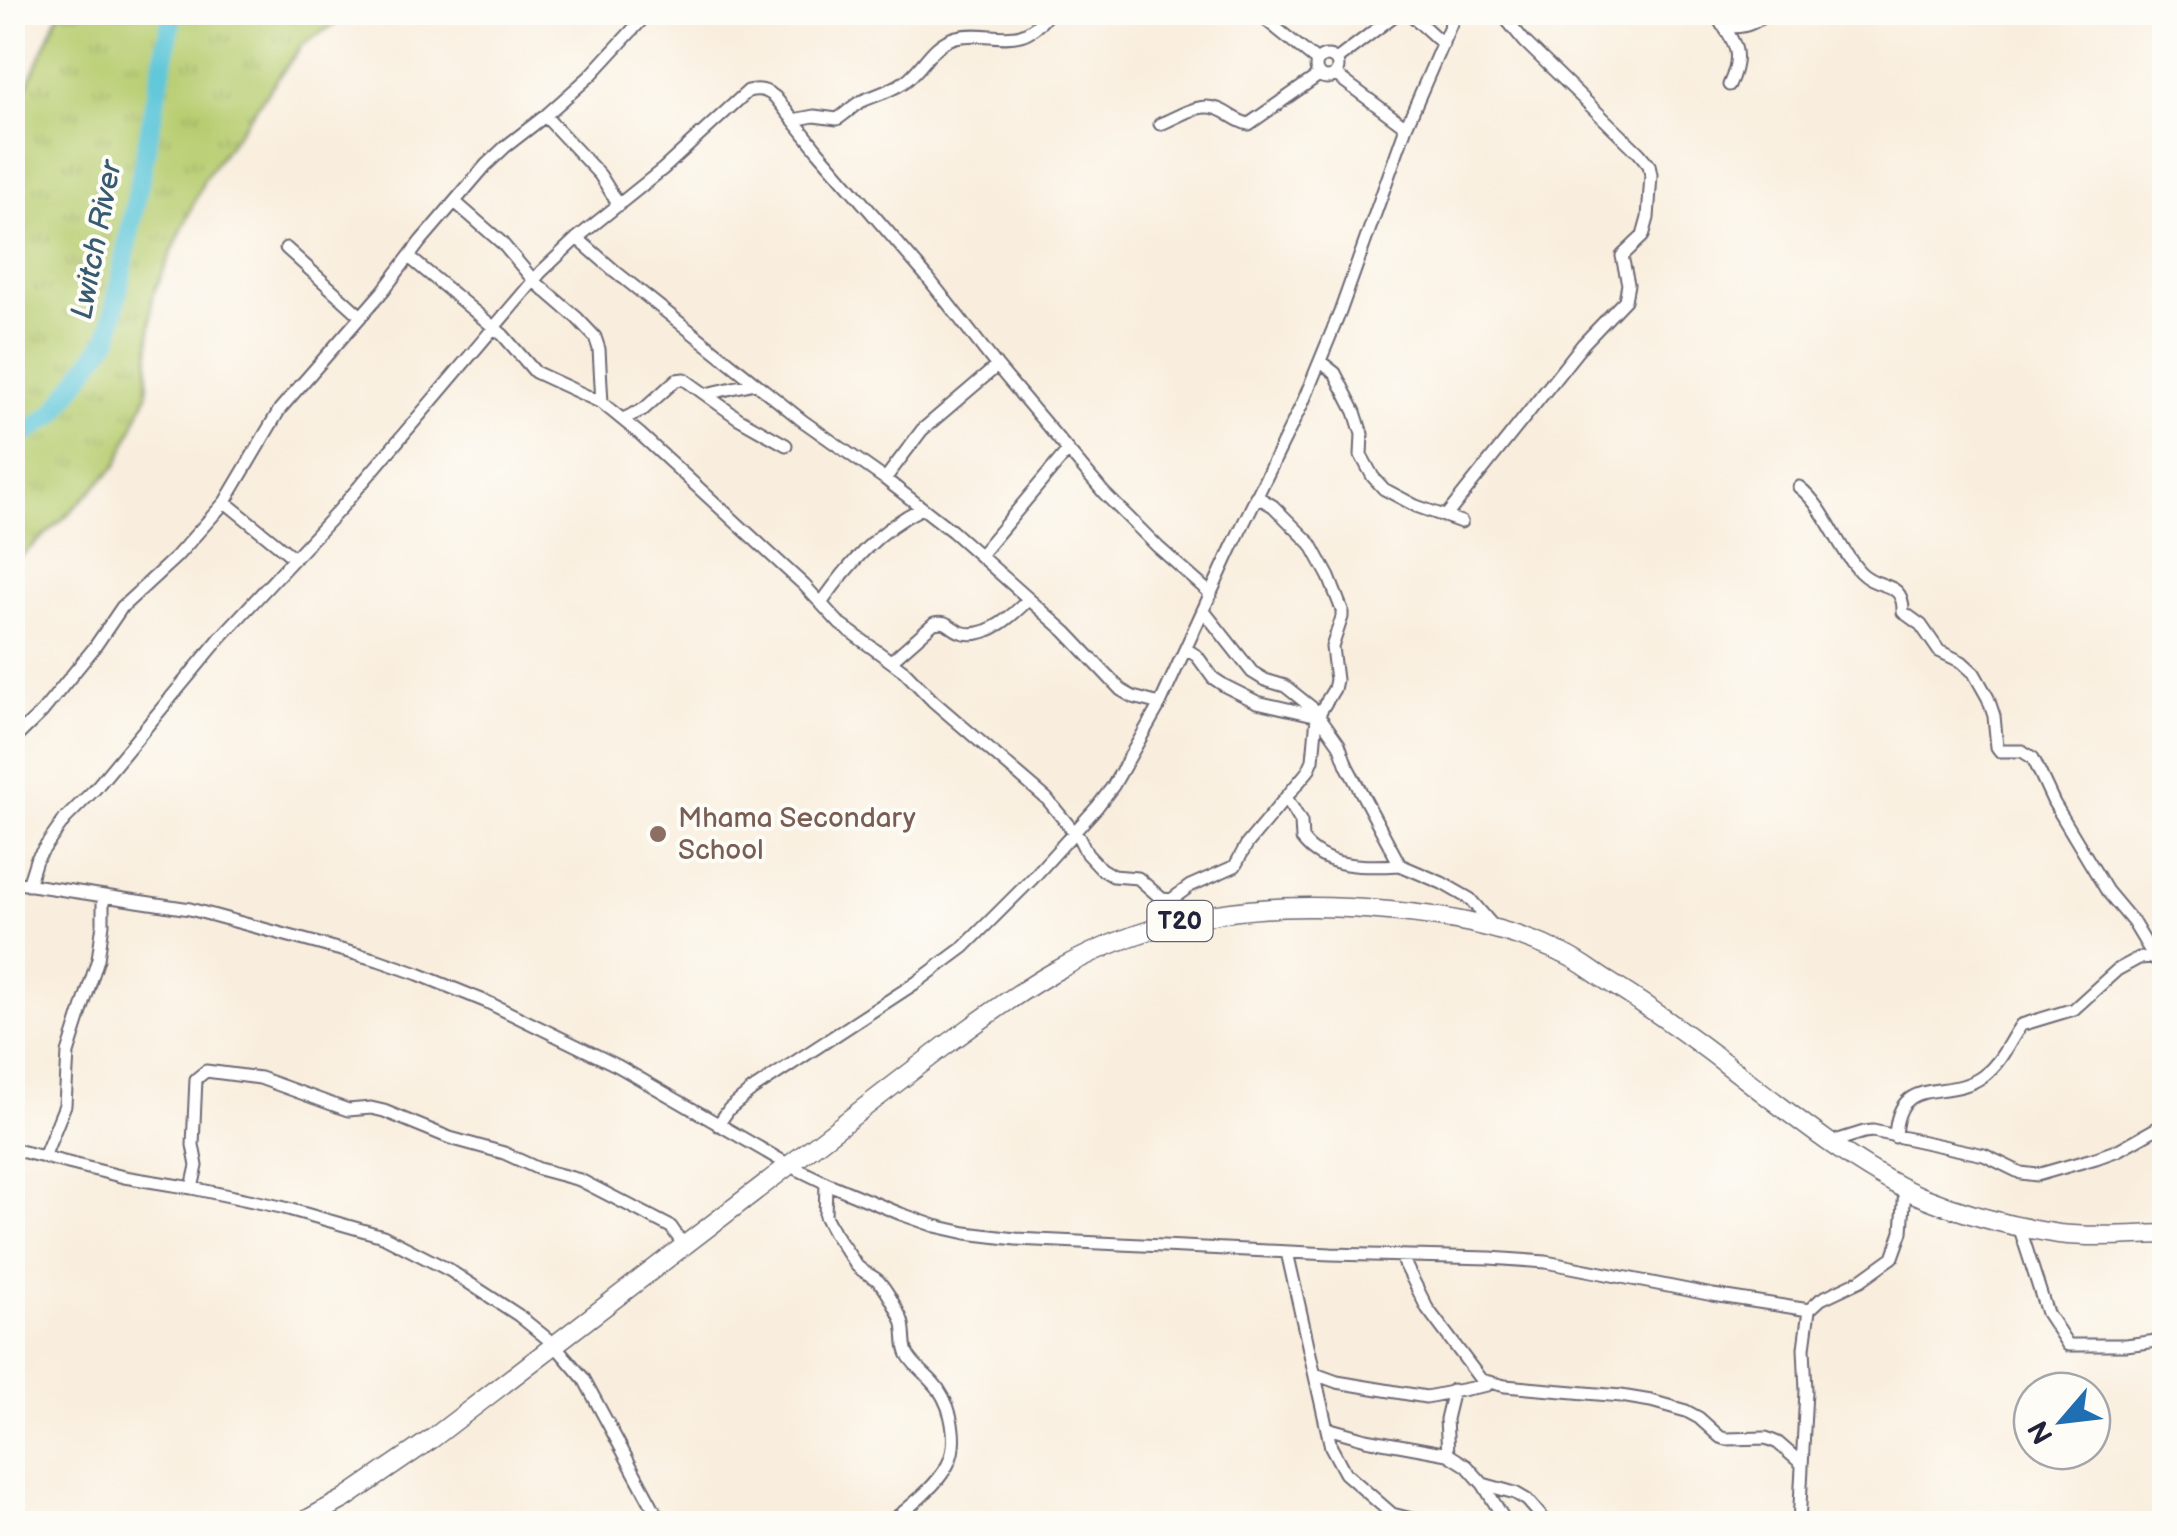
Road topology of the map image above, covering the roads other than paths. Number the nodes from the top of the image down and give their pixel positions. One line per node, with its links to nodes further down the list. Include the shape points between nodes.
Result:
1 (649, 12): 16 (street)
2 (1049, 12): 17 (street, via 1036,28 1018,35 942,43 919,70 837,120)
3 (1256, 12): 13 (street)
4 (1399, 12): 12 (street)
5 (1408, 12): 11 (street)
6 (1456, 12): 11 (street)
7 (1500, 12): 41 (street, via 1648,165 1648,218 1643,236 1622,256 1625,300)
8 (1713, 12): 10 (street)
9 (1768, 12): 10 (street, via 1749,25)
10 (1722, 25): 15 (street, via 1738,59)
11 (1443, 44): 19 (street)
12 (1336, 60): 13 (street, via 1326,55); 14 (street)
13 (1318, 68): 14 (street, via 1326,78); 18 (street, via 1248,124 1208,106)
14 (1336, 75): 19 (street)
15 (1729, 85)
16 (545, 116): 20 (street, via 505,147); 21 (street, via 600,174)
17 (793, 120): 21 (street, via 767,91 748,90); 29 (street)
18 (1160, 124)
19 (1406, 127): 28 (street)
20 (455, 202): 24 (street); 25 (street)
21 (619, 205): 22 (street)
22 (577, 238): 25 (street); 30 (street)
23 (286, 248): 26 (street)
24 (409, 257): 26 (street); 27 (street)
25 (534, 280): 27 (street); 32 (street, via 595,337)
26 (361, 316): 39 (street, via 280,409)
27 (494, 328): 32 (street, via 535,372); 44 (street)
28 (1321, 362): 38 (street); 41 (street, via 1335,373 1355,412 1361,455 1373,477 1398,498)
29 (996, 366): 35 (street); 36 (street, via 922,430)
30 (754, 382): 31 (street); 36 (street)
31 (706, 394): 33 (street, via 680,379); 34 (street)
32 (602, 403): 33 (street)
33 (623, 419): 47 (street)
34 (786, 446)
35 (1068, 450): 43 (street); 45 (street)
36 (885, 479): 40 (street)
37 (1799, 487): 63 (street, via 1859,571 1893,588 1903,612 1933,645 1974,673 1994,716 1997,747 2034,758 2054,803)
38 (1256, 496): 45 (street); 52 (street, via 1311,544 1342,610 1332,646 1336,680)
39 (224, 502): 44 (street); 53 (street, via 122,607 42,712)
40 (922, 508): 43 (street); 47 (street, via 873,541)
41 (1446, 516): 42 (street)
42 (1462, 522)
43 (980, 554): 46 (street)
44 (294, 558): 58 (street, via 65,819)
45 (1211, 594): 48 (street)
46 (1029, 599): 50 (street, via 981,632 934,623); 51 (street, via 1121,690)
47 (822, 602): 50 (street, via 840,624)
48 (1202, 610): 49 (street); 52 (street, via 1252,672 1285,686)
49 (1186, 650): 51 (street); 52 (street, via 1225,686 1258,702)
50 (891, 661): 55 (street)
51 (1160, 704): 55 (street, via 1113,786)
52 (1319, 716): 54 (street, via 1311,766); 56 (street)
53 (12, 740)
54 (1286, 798): 56 (street, via 1301,822 1302,839 1321,856 1352,865); 60 (street, via 1235,866)
55 (1074, 831): 60 (street, via 1107,874 1138,878); 66 (street, via 964,947 752,1090)
56 (1400, 865): 62 (street, via 1470,899)
57 (12, 882): 58 (street)
58 (28, 885): 59 (street)
59 (103, 897): 66 (street, via 220,916 434,980 618,1066); 70 (street, via 98,959 68,1053 68,1096)
60 (1163, 899): 61 (street)
61 (1185, 919): 62 (main road, T20, via 1252,908 1351,907 1422,913); 71 (main road, T20, via 1051,974 946,1044)
62 (1496, 930): 68 (main road, T20, via 1565,954 1636,998)
63 (2154, 957): 64 (street); 67 (street, via 2116,970 2074,1009 2021,1025 1980,1078 1912,1096 1896,1118)
64 (2164, 970)
65 (2164, 1124): 67 (street, via 2107,1154 2037,1175 1984,1155)
66 (718, 1125): 71 (street)
67 (1895, 1136): 68 (street, via 1872,1131)
68 (1832, 1142): 74 (main road, T20)
69 (12, 1149): 70 (street)
70 (44, 1157): 73 (street)
71 (788, 1165): 72 (street); 77 (main road, T20)
72 (826, 1183): 78 (street, via 966,1232); 95 (street, via 826,1220 857,1266 885,1288 902,1318 905,1350 941,1392 953,1431 946,1469)
73 (192, 1188): 77 (street, via 196,1079 206,1071 247,1075 348,1110 384,1111 588,1183 672,1227); 82 (street, via 384,1236 463,1279)
74 (1905, 1188): 75 (main road, T20); 80 (street, via 1893,1257)
75 (2019, 1226): 76 (main road, T20, via 2061,1234); 81 (street, via 2048,1313 2068,1345)
76 (2164, 1234)
77 (685, 1247): 82 (main road, T20)
78 (1286, 1252): 79 (street); 83 (street)
79 (1401, 1256): 80 (street, via 1550,1262); 84 (street, via 1427,1308 1477,1377)
80 (1809, 1310): 90 (street)
81 (2164, 1340)
82 (554, 1344): 93 (main road, T20, via 390,1469); 94 (street, via 584,1379)
83 (1315, 1374): 85 (street, via 1412,1396); 87 (street)
84 (1492, 1384): 85 (street); 90 (street, via 1651,1401 1686,1411 1726,1439 1778,1443)
85 (1453, 1390): 86 (street)
86 (1446, 1427): 88 (street); 89 (street)
87 (1327, 1428): 88 (street); 92 (street, via 1345,1474)
88 (1422, 1450): 89 (street)
89 (1448, 1454): 91 (street)
90 (1802, 1464): 99 (street)
91 (1483, 1484): 97 (street); 98 (street, via 1516,1493)
92 (1396, 1519): 96 (street)
93 (298, 1524)
94 (662, 1524)
95 (887, 1524)
96 (1432, 1524)
97 (1508, 1524)
98 (1548, 1524)
99 (1799, 1524)

